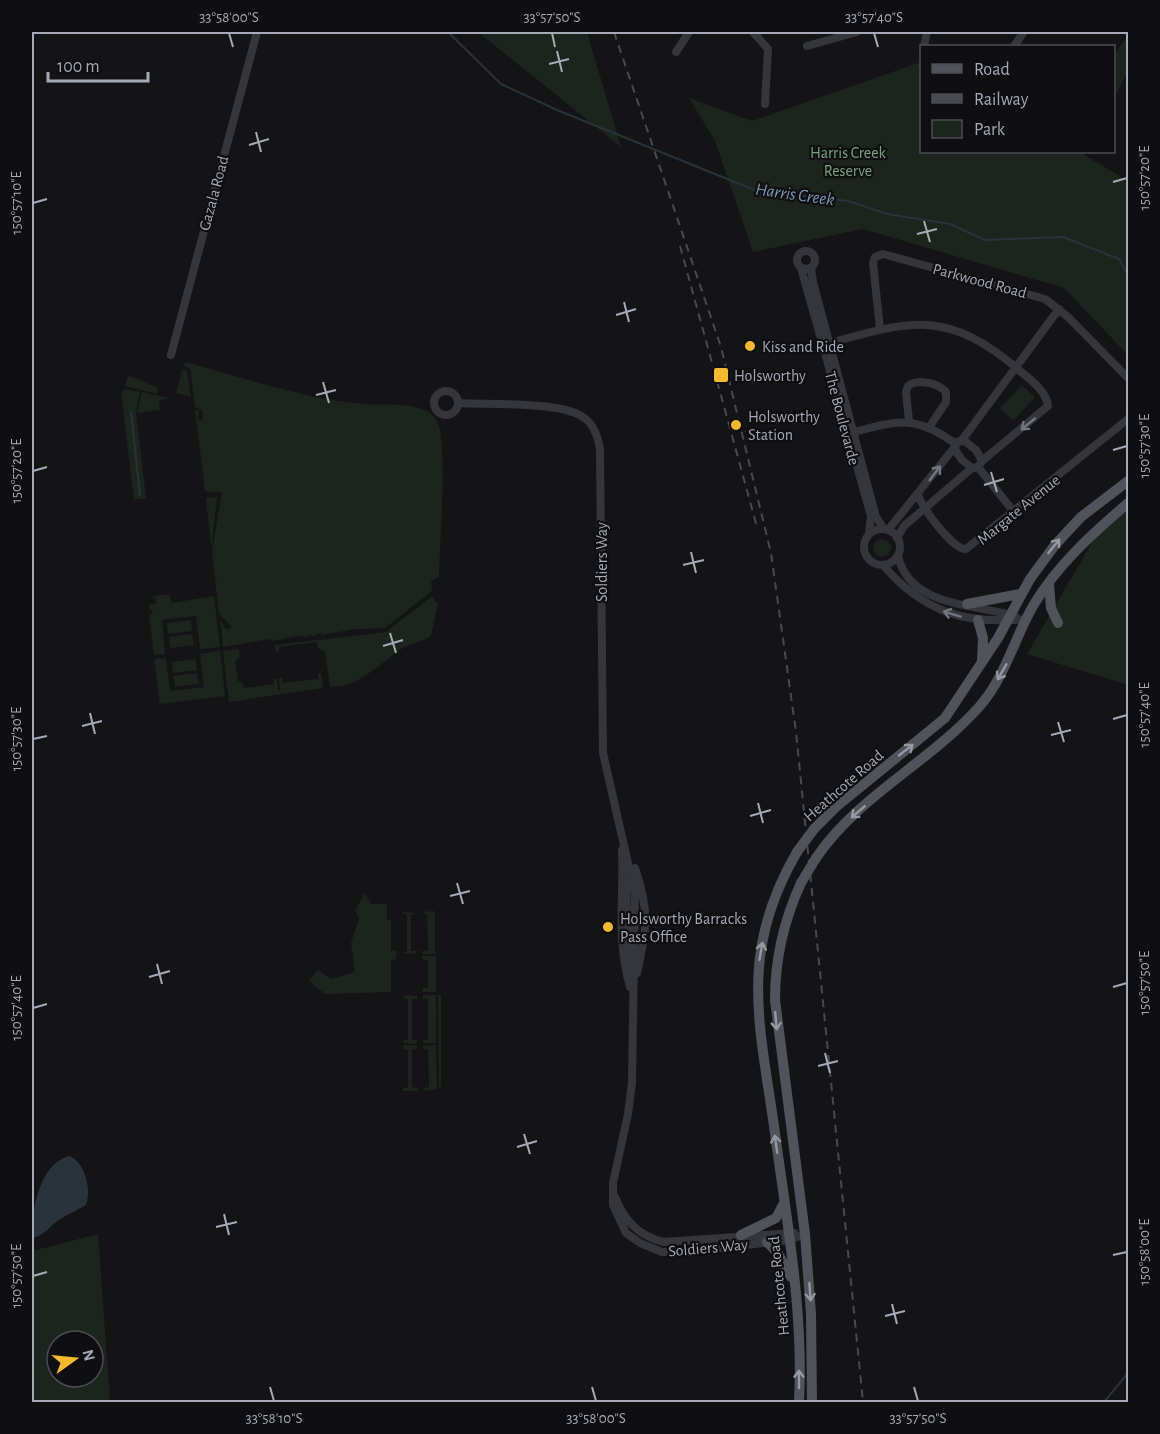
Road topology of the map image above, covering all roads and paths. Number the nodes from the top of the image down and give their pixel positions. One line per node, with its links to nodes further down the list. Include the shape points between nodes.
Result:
1 (257, 32): 15 (street, Gazala Road)
2 (689, 32): 8 (street)
3 (753, 32): 9 (street, via 768,49)
4 (857, 32): 7 (street)
5 (1024, 32): 6 (street)
6 (1015, 45)
7 (807, 46)
8 (676, 52)
9 (765, 104)
10 (801, 268): 11 (street); 11 (street, via 797,257 807,250 815,257); 14 (street, The Boulevarde)
11 (811, 268): 14 (street, The Boulevarde)
12 (1059, 309): 13 (street, Parkwood Road, via 1039,297 883,254 875,257 873,263); 16 (street); 17 (street, Parkwood Road)
13 (880, 329): 14 (street); 16 (street, via 919,324 950,329 981,342)
14 (826, 345): 22 (street, The Boulevarde); 31 (street, The Boulevarde, via 871,516)
15 (171, 355)
16 (1015, 367): 23 (street); 24 (street, one-way to 24, via 1045,395 1048,406)
17 (1128, 378)
18 (459, 403): 43 (street, Soldiers Way, via 564,409 584,417 598,437 603,753)
19 (1128, 419): 29 (street, Margate Avenue)
20 (909, 421): 21 (street); 21 (street, via 908,386 917,381 944,389 947,399); 22 (street)
21 (930, 426): 23 (street)
22 (854, 432): 30 (street, The Boulevarde, via 876,517)
23 (957, 444): 24 (street, via 962,460); 24 (street, via 976,450); 26 (street, one-way to 23)
24 (977, 465): 28 (street); 29 (street)
25 (1128, 481): 36 (main road, Heathcote Road, one-way to 25, via 1069,529)
26 (918, 494): 28 (street, Margate Avenue); 30 (street)
27 (1128, 503): 35 (main road, Heathcote Road, via 1090,536)
28 (925, 509): 29 (street, Margate Avenue, via 963,550); 32 (street, via 903,527)
29 (1014, 512)
30 (886, 529): 31 (street); 32 (street)
31 (869, 533): 34 (street, via 864,541 865,554)
32 (897, 538): 33 (street)
33 (898, 555): 34 (street); 37 (street, via 902,572 922,591)
34 (883, 565): 39 (street, one-way to 34, via 944,612 917,598)
35 (1049, 583): 40 (main road, Heathcote Road); 41 (main road, via 1051,608)
36 (1020, 594): 37 (main road); 38 (main road, Heathcote Road)
37 (967, 604): 38 (street)
38 (1008, 618): 39 (street); 40 (street); 42 (main road, Heathcote Road)
39 (978, 620): 42 (main road, via 983,634)
40 (1026, 620): 47 (main road, Heathcote Road, one-way to 47, bridge, via 1003,671 975,711 851,818 816,858 786,922 775,1000)
41 (1058, 623)
42 (981, 664): 46 (main road, Heathcote Road, one-way to 42, bridge, via 756,992 765,926 780,884 814,829 945,718)
43 (621, 836): 44 (street, Soldiers Way, via 619,919 624,968); 44 (street, Soldiers Way, via 646,911 646,931)
44 (632, 994): 45 (street, Soldiers Way, via 632,1082)
45 (613, 1189): 48 (street, Soldiers Way, via 624,1217 636,1230 654,1240); 50 (street, Soldiers Way, via 613,1205 626,1233 651,1248 674,1253)
46 (784, 1202): 48 (main road, via 778,1216); 49 (main road, Heathcote Road)
47 (805, 1234): 49 (street); 53 (main road, Heathcote Road, one-way to 53)
48 (741, 1235): 49 (street, Soldiers Way)
49 (788, 1236): 50 (street, Soldiers Way); 51 (main road, Heathcote Road)
50 (767, 1242): 51 (main road)
51 (794, 1282): 52 (main road, Heathcote Road, one-way to 51)
52 (799, 1402)
53 (812, 1402)

